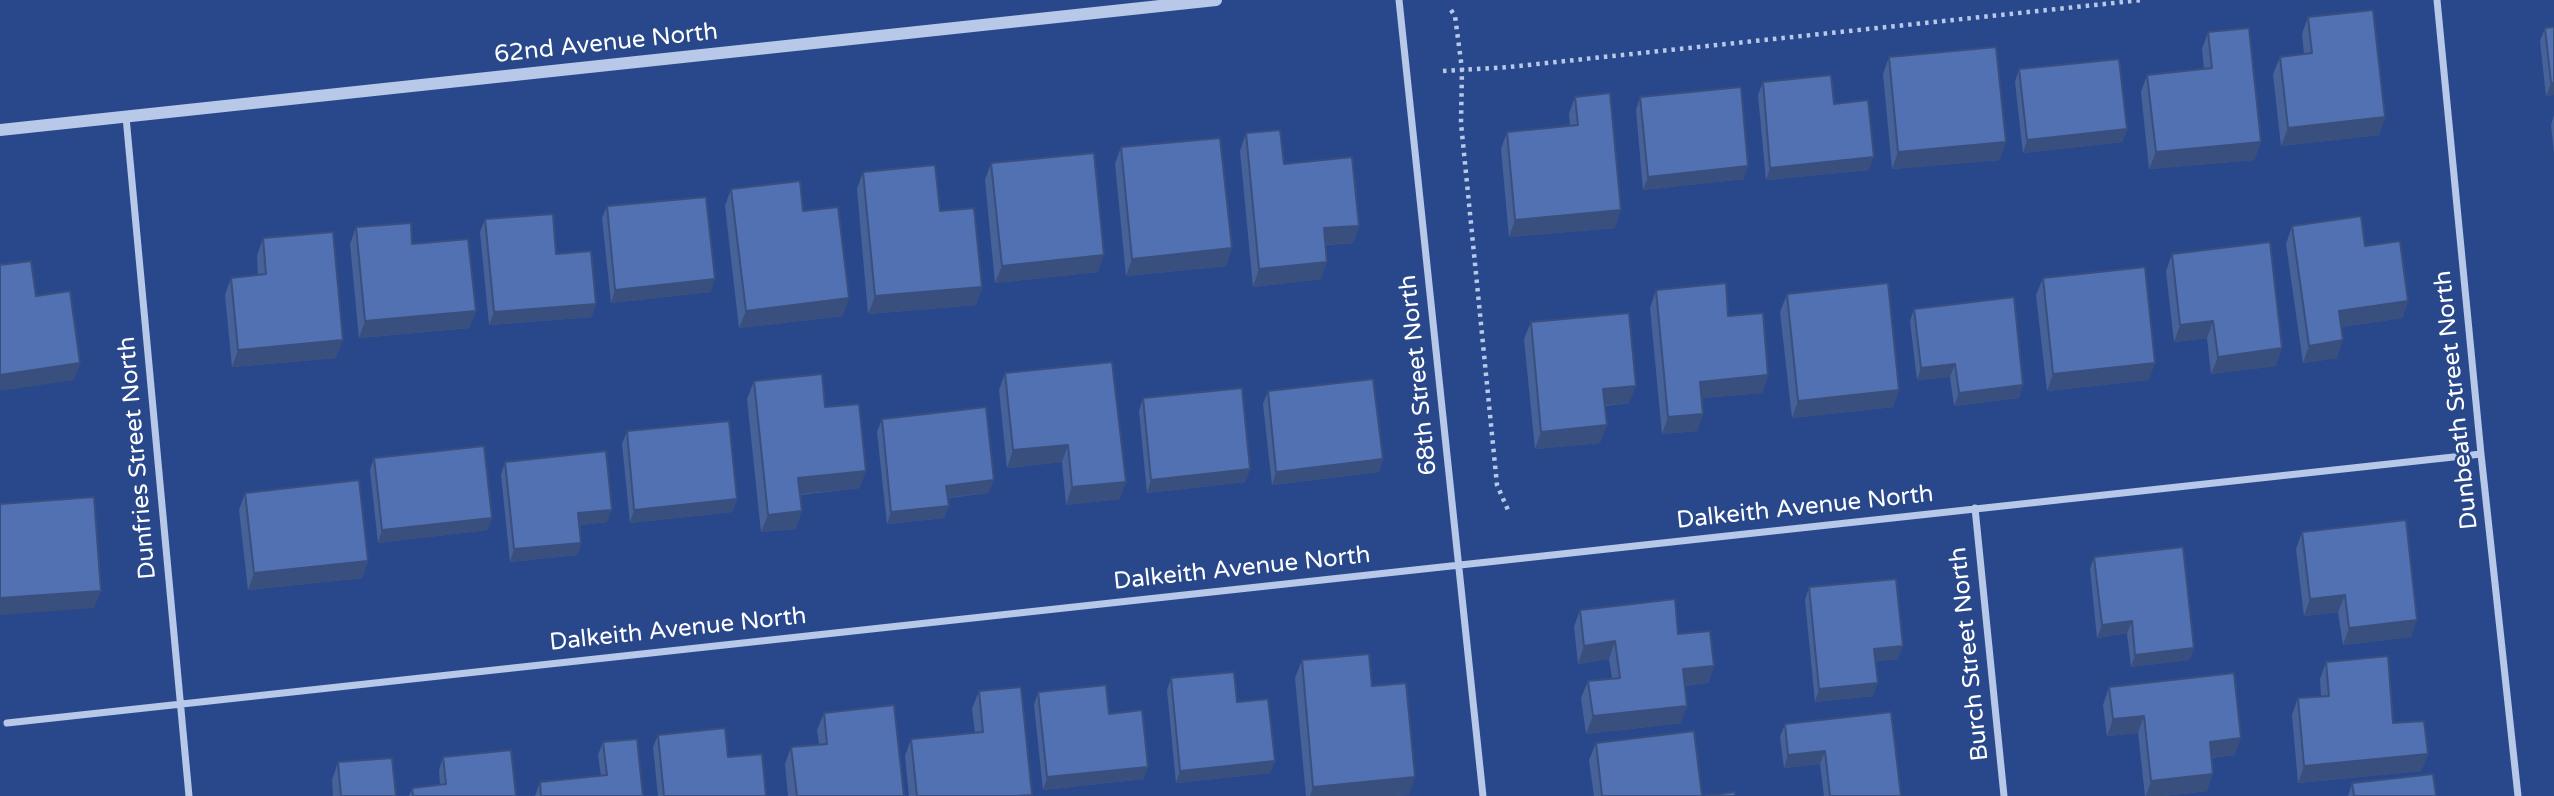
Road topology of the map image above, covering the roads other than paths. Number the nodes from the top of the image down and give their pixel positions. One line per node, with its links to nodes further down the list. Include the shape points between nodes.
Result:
1 (1216, 0): 4 (street, 62nd Avenue North)
2 (1399, 0): 8 (street, 68th Street North)
3 (2437, 0): 6 (street, Dunbeath Street North)
4 (126, 117): 5 (street, 62nd Avenue North); 9 (street, Dunfries Street North)
5 (0, 130)
6 (2481, 454): 7 (street, Dalkeith Avenue North); 14 (street, Dunbeath Street North)
7 (1975, 508): 8 (street, Dalkeith Avenue North); 13 (street, Burch Street North)
8 (1459, 565): 9 (street, Dalkeith Avenue North); 12 (street, 68th Street North)
9 (181, 704): 10 (street, Dalkeith Avenue North); 11 (street, Dunfries Street North)
10 (7, 723)
11 (189, 796)
12 (1483, 796)
13 (2004, 796)
14 (2518, 796)

